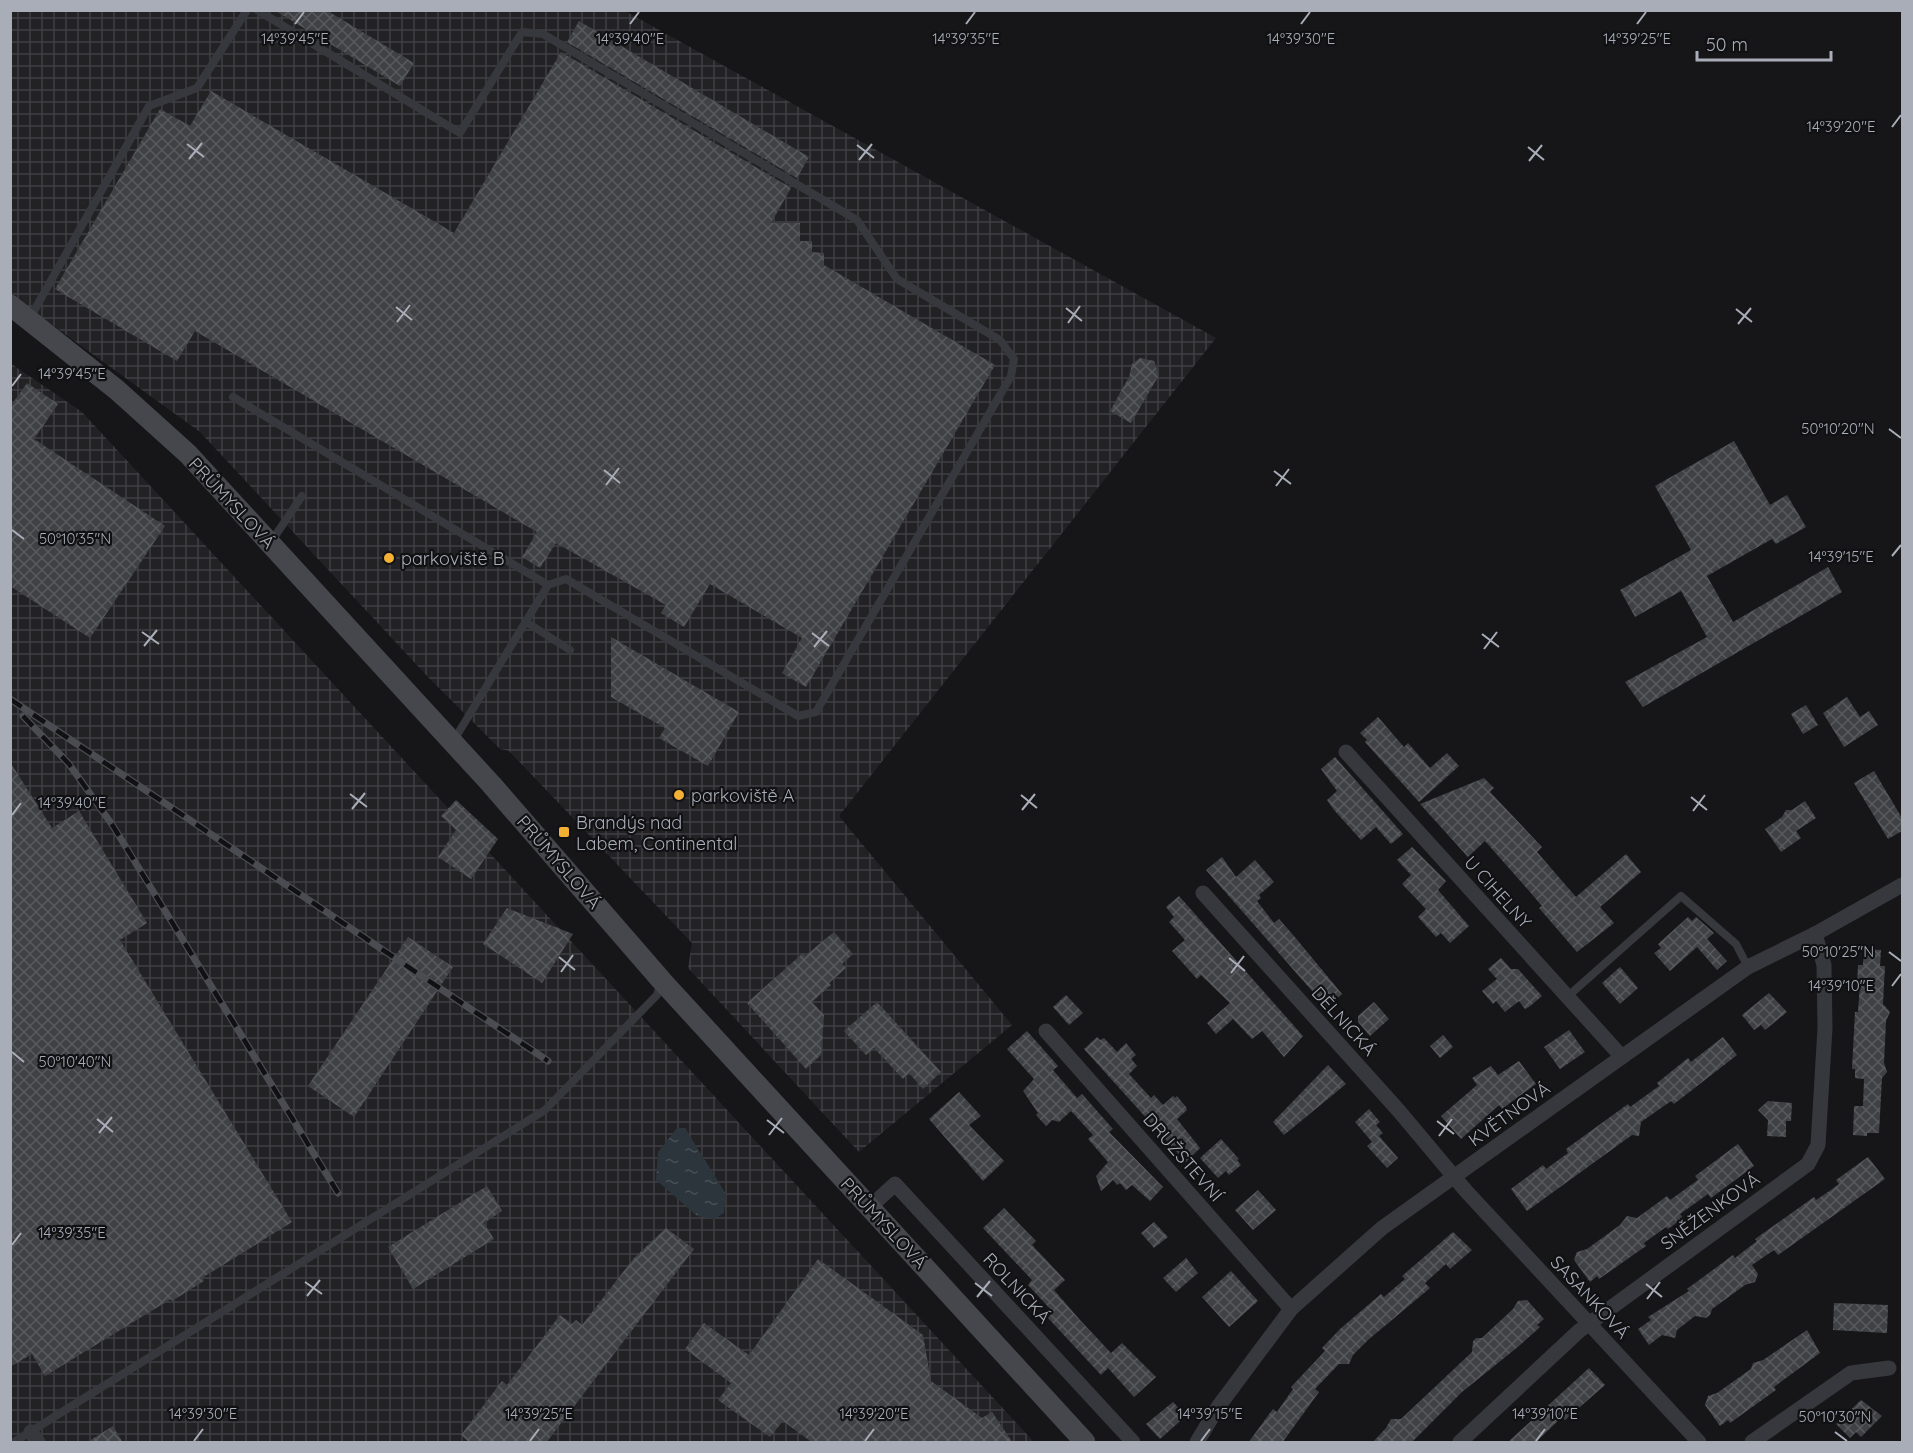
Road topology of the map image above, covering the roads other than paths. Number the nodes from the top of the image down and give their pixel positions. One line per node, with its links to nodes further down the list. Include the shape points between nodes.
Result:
1 (247, 10): 4 (lane, via 197,88 149,106)
2 (257, 10): 8 (lane, via 460,133 522,32 543,34 857,220 897,279 1000,340 1014,359 1011,376 816,712 798,716 566,579)
3 (10, 305): 4 (main road, PRŮMYSLOVÁ)
4 (30, 318): 7 (main road, PRŮMYSLOVÁ, via 180,447)
5 (233, 397): 8 (lane)
6 (302, 496): 7 (lane)
7 (270, 543): 11 (main road, PRŮMYSLOVÁ)
8 (548, 585): 9 (lane)
9 (526, 622): 10 (lane); 11 (lane)
10 (570, 650)
11 (453, 742): 17 (main road, PRŮMYSLOVÁ)
12 (1346, 752): 18 (street, U CIHELNY)
13 (1902, 885): 15 (street, KVĚTNOVÁ)
14 (1203, 893): 21 (street, DĚLNICKÁ)
15 (1815, 934): 16 (street, KVĚTNOVÁ); 24 (street, SNĚŽENKOVÁ, via 1824,965 1826,1028 1818,1145 1808,1164)
16 (1748, 967): 18 (lane, via 1736,944 1681,896); 20 (street, KVĚTNOVÁ)
17 (662, 981): 22 (main road, PRŮMYSLOVÁ); 26 (lane, via 657,995 545,1110)
18 (1567, 997): 20 (street, U CIHELNY)
19 (1046, 1031): 23 (street, DRUŽSTEVNÍ)
20 (1622, 1057): 21 (street, KVĚTNOVÁ)
21 (1454, 1176): 23 (street, KVĚTNOVÁ, via 1382,1228); 24 (street, SASANKOVÁ)
22 (870, 1207): 28 (main road, PRŮMYSLOVÁ); 29 (street, ROLNICKÁ, via 895,1184)
23 (1291, 1309): 30 (street, KVĚTNOVÁ, via 1218,1407)
24 (1589, 1324): 31 (street, SNĚŽENKOVÁ); 32 (street, SASANKOVÁ)
25 (1889, 1368): 33 (street, via 1851,1373)
26 (34, 1437): 27 (lane)
27 (14, 1443)
28 (1085, 1443)
29 (1133, 1443)
30 (1197, 1443)
31 (1460, 1443)
32 (1699, 1443)
33 (1752, 1443)

